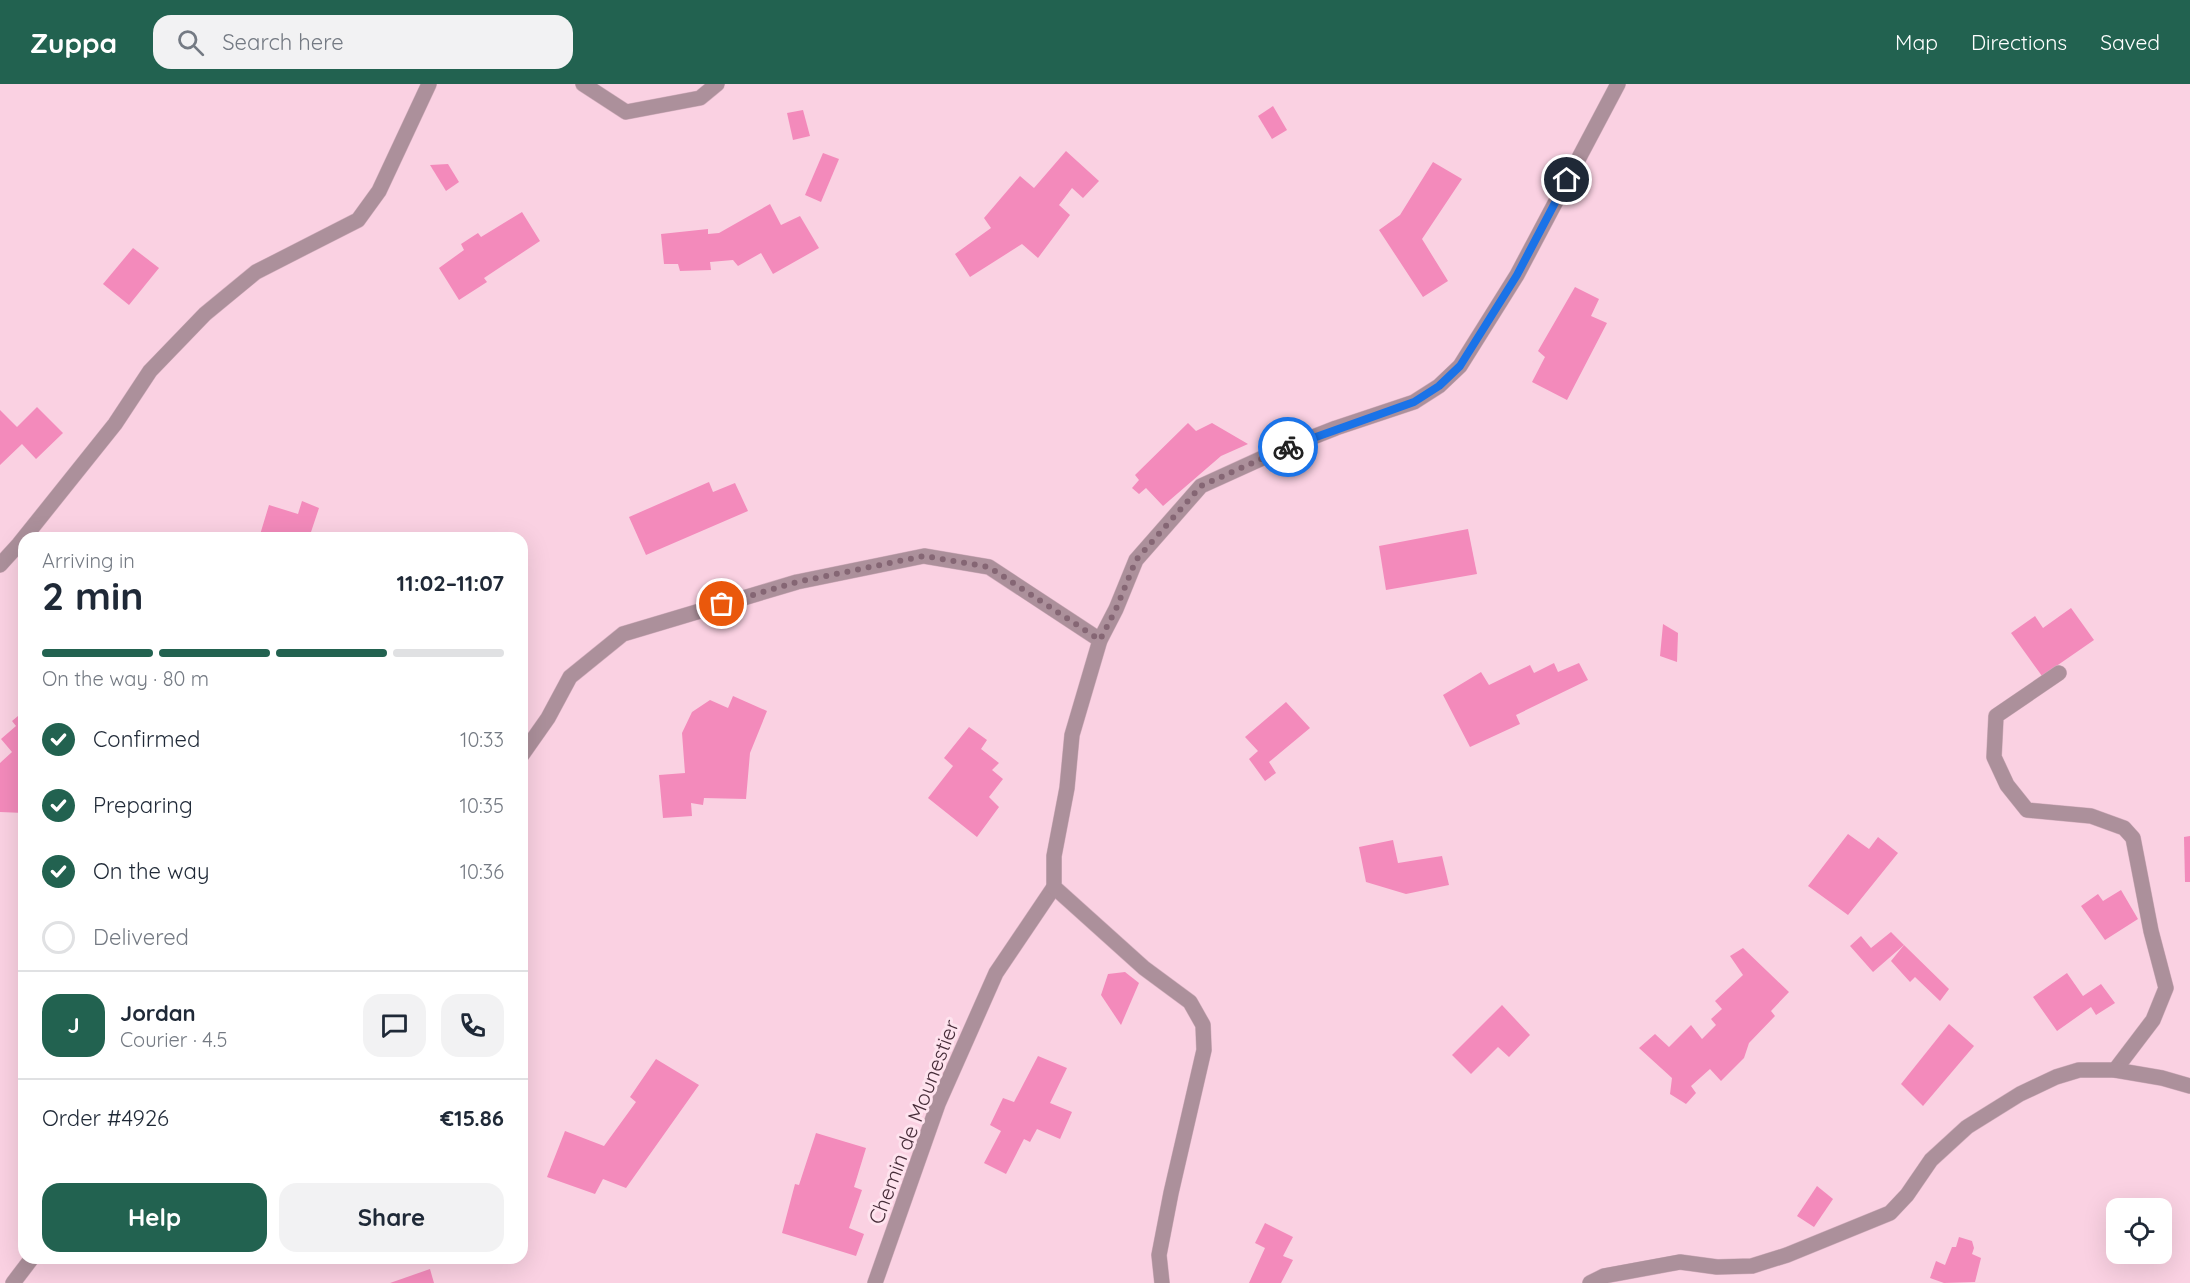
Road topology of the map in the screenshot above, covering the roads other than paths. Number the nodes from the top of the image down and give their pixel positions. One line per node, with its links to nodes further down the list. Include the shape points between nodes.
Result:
1 (429, 84): 5 (street, via 379,191 358,220 256,272 206,314 150,371 115,424)
2 (583, 84): 3 (street, via 626,112 700,98)
3 (717, 84)
4 (1617, 84): 8 (street, via 1517,275 1460,366 1414,402 1280,450 1201,486 1136,560)
5 (29, 532)
6 (18, 545): 7 (street)
7 (0, 565)
8 (1100, 640): 10 (street, via 989,567 924,556 913,558 797,582 623,634 570,677); 11 (street, via 1072,735 1054,856)
9 (2059, 673): 12 (street, via 1996,716 1994,756 2007,785 2027,810 2091,816 2124,828 2133,838 2166,988 2153,1020)
10 (528, 746)
11 (1054, 887): 16 (street, Chemin de Mounestier, via 996,973 938,1104); 17 (street, via 1144,968 1190,1002 1203,1025 1204,1050 1159,1255)
12 (2115, 1070): 13 (street); 18 (street, via 2079,1070 2020,1095 1967,1127 1931,1160 1890,1213 1787,1256 1752,1266 1717,1268 1680,1262 1604,1276)
13 (2190, 1086)
14 (27, 1264): 15 (street)
15 (13, 1283)
16 (875, 1283)
17 (1162, 1283)
18 (1590, 1283)

